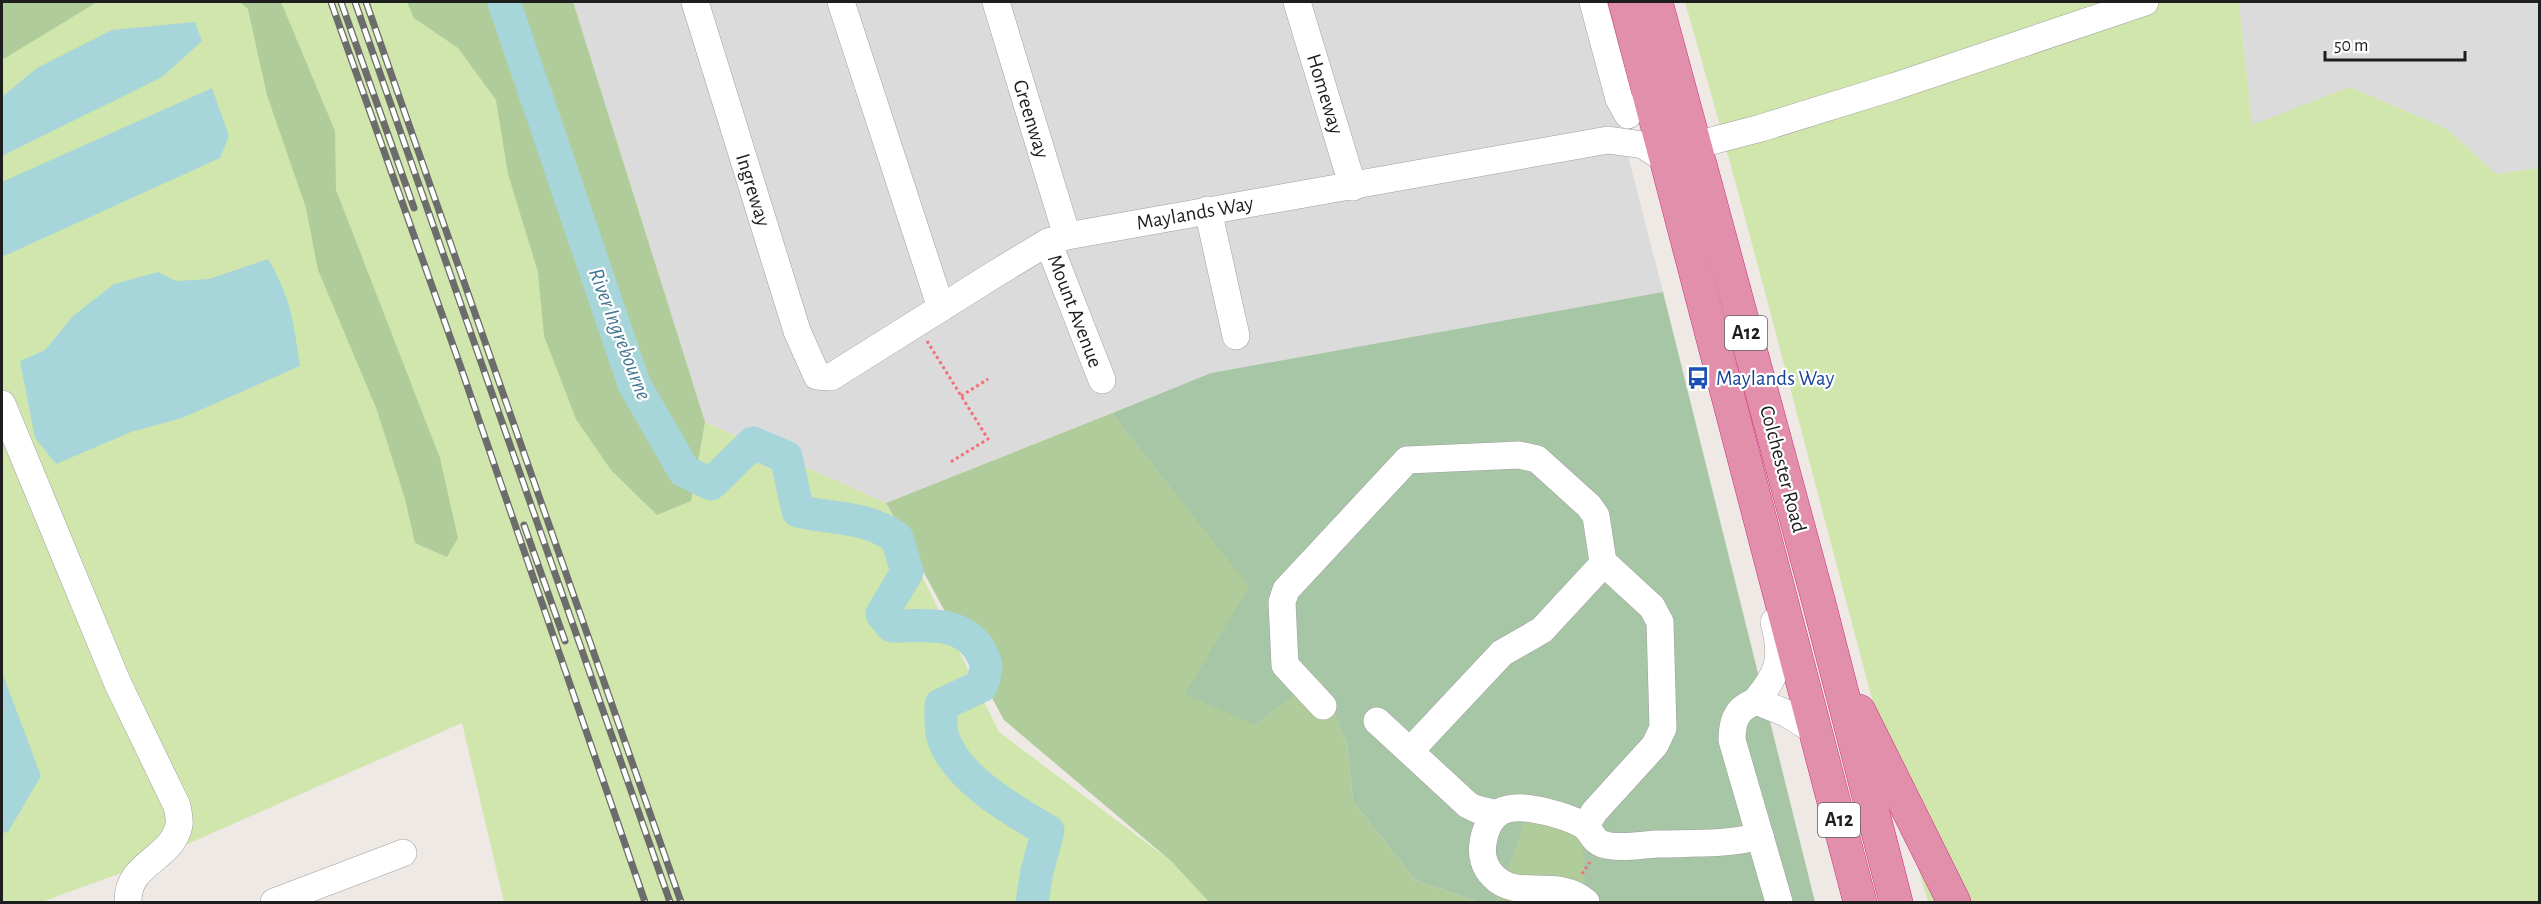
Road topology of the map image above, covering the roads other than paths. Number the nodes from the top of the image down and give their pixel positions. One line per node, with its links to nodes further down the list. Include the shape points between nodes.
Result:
1 (695, 2): 19 (street, Ingreway, via 796,331)
2 (842, 2): 17 (street)
3 (996, 2): 16 (street, Greenway)
4 (1297, 2): 14 (street, Homeway)
5 (1593, 2): 10 (street, Colchester Road)
6 (1625, 2): 9 (highway, Colchester Road / A12)
7 (1656, 2): 12 (highway, Colchester Road / A12)
8 (2145, 2): 12 (street, via 1893,87)
9 (1642, 66): 10 (street); 13 (highway, Colchester Road / A12)
10 (1627, 116): 11 (street, via 1619,132); 13 (street, Colchester Road)
11 (1608, 140): 13 (street, Maylands Way, via 1637,144); 14 (street, Maylands Way)
12 (1696, 145): 24 (highway, Colchester Road / A12)
13 (1660, 155): 22 (highway, Colchester Road / A12)
14 (1353, 187): 15 (street, Maylands Way)
15 (1208, 210): 16 (street, Maylands Way); 18 (street)
16 (1058, 239): 17 (street, Maylands Way); 20 (street, Mount Avenue)
17 (941, 308): 19 (street, Maylands Way, via 831,377)
18 (1236, 336)
19 (817, 376)
20 (1102, 380)
21 (2, 404): 35 (street, via 118,684 177,806 180,824 172,841 136,873 127,891)
22 (1757, 509): 25 (street, via 1766,591 1780,654 1779,665); 28 (highway, Colchester Road / A12)
23 (1604, 563): 26 (street, via 1596,516 1537,459 1519,455 1407,460 1283,595 1285,665); 29 (street, via 1542,630 1502,653); 31 (street, via 1658,614 1665,719 1660,737)
24 (1833, 665): 39 (highway, Colchester Road / A12); 40 (highway, A12)
25 (1756, 701): 28 (street, via 1786,713); 32 (street, via 1736,717 1732,740)
26 (1323, 706)
27 (1377, 721): 29 (street)
28 (1818, 733): 38 (highway, Colchester Road / A12)
29 (1410, 752): 30 (street, via 1468,805)
30 (1497, 814): 31 (street, via 1508,808 1543,811); 34 (street, via 1485,828 1482,850 1484,863 1493,876 1506,886 1556,888)
31 (1585, 826): 32 (street, via 1592,838 1613,846 1732,841)
32 (1760, 836): 37 (street)
33 (404, 853): 36 (street)
34 (1580, 898)
35 (128, 903)
36 (274, 903)
37 (1779, 903)
38 (1860, 903)
39 (1896, 903)
40 (1954, 903)

